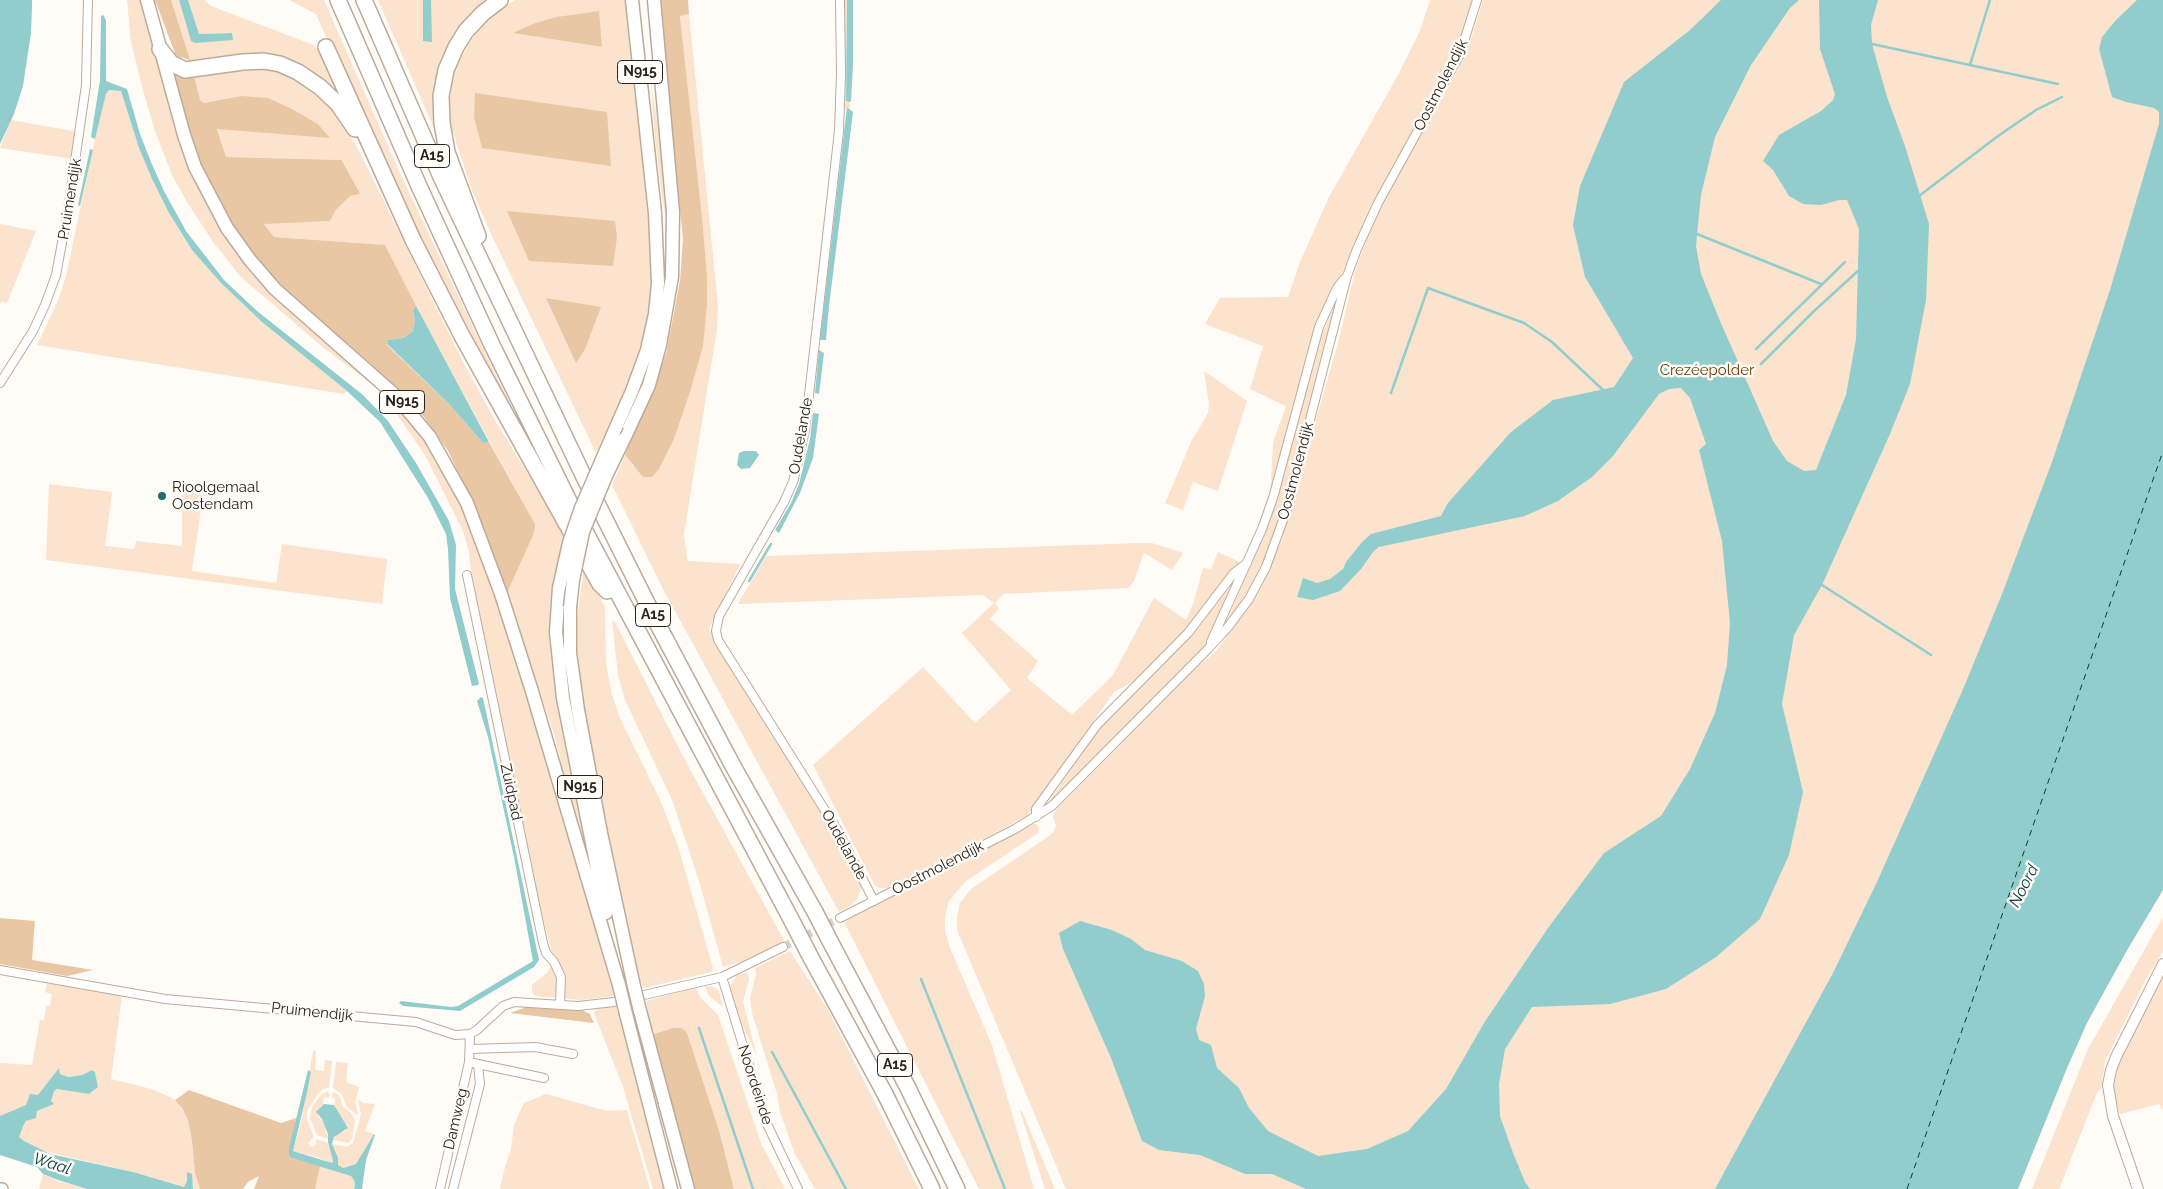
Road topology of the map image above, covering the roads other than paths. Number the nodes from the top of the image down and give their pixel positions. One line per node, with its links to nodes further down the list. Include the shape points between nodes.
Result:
1 (88, 0): 15 (street, Pruimendijk, via 86,86 61,251 45,305 33,331)
2 (147, 0): 11 (main road, N915)
3 (338, 0): 18 (highway, A15, via 492,345)
4 (364, 0): 14 (highway, A15)
5 (500, 0): 14 (highway, A15, via 483,12 456,47 446,70 441,96 448,152)
6 (632, 0): 27 (main road, N915, bridge, via 655,213 658,283 655,314 647,350 632,391 580,508 569,543 559,588 557,640 563,698)
7 (654, 0): 40 (main road, N915, bridge, via 673,212 672,277 651,377 583,532 570,607 570,653 601,833 633,982)
8 (840, 0): 21 (street, Oudelande, via 839,131 805,430 793,482 719,616 716,631 718,640 838,832)
9 (1478, 0): 13 (street, Oostmolendijk, via 1460,54 1378,203)
10 (326, 47): 12 (highway, A15)
11 (160, 49): 12 (highway, A15, via 171,63 185,70 264,62 280,64 298,72 338,104); 27 (main road, N915, via 195,167 227,228 275,289 373,374 408,409 442,456 467,503 484,544 531,688)
12 (377, 161): 18 (highway, A15, via 462,336 600,584)
13 (1347, 276): 16 (street, Oostmolendijk, via 1337,288 1319,328 1274,498); 19 (street, Oostmolendijk, via 1277,539 1249,599)
14 (503, 311): 43 (highway, A15, bridge, via 656,621 815,912)
15 (0, 383)
16 (1248, 562): 19 (street, Oostmolendijk); 20 (street, Oostmolendijk, via 1234,573 1188,633 1097,725 1036,809)
17 (467, 575): 30 (street, Zuidpad, via 543,943 561,977)
18 (624, 610): 42 (highway, A15, bridge)
19 (1208, 649): 20 (street, Oostmolendijk, via 1052,806)
20 (1036, 817): 21 (street, Oostmolendijk)
21 (874, 901): 22 (street, Oostmolendijk)
22 (840, 918)
23 (783, 947): 26 (street)
24 (2163, 964): 44 (street, via 2116,1057 2108,1085 2113,1116)
25 (0, 970): 31 (street, Pruimendijk, via 165,999 416,1022 455,1035)
26 (722, 977): 28 (street); 41 (street, Noordeinde, via 767,1124)
27 (619, 985): 39 (main road, N915, bridge)
28 (644, 995)
29 (614, 1002): 30 (street)
30 (560, 1005): 31 (street, via 514,1002 503,1006)
31 (470, 1034): 32 (street, Damweg)
32 (471, 1048): 33 (street, via 535,1047); 34 (street, Damweg)
33 (573, 1054)
34 (470, 1062): 35 (street); 37 (street, Damweg)
35 (478, 1064): 36 (street); 38 (street, via 480,1084)
36 (544, 1078)
37 (440, 1189)
38 (452, 1189)
39 (671, 1189)
40 (688, 1189)
41 (798, 1189)
42 (932, 1189)
43 (957, 1189)
44 (2138, 1189)

